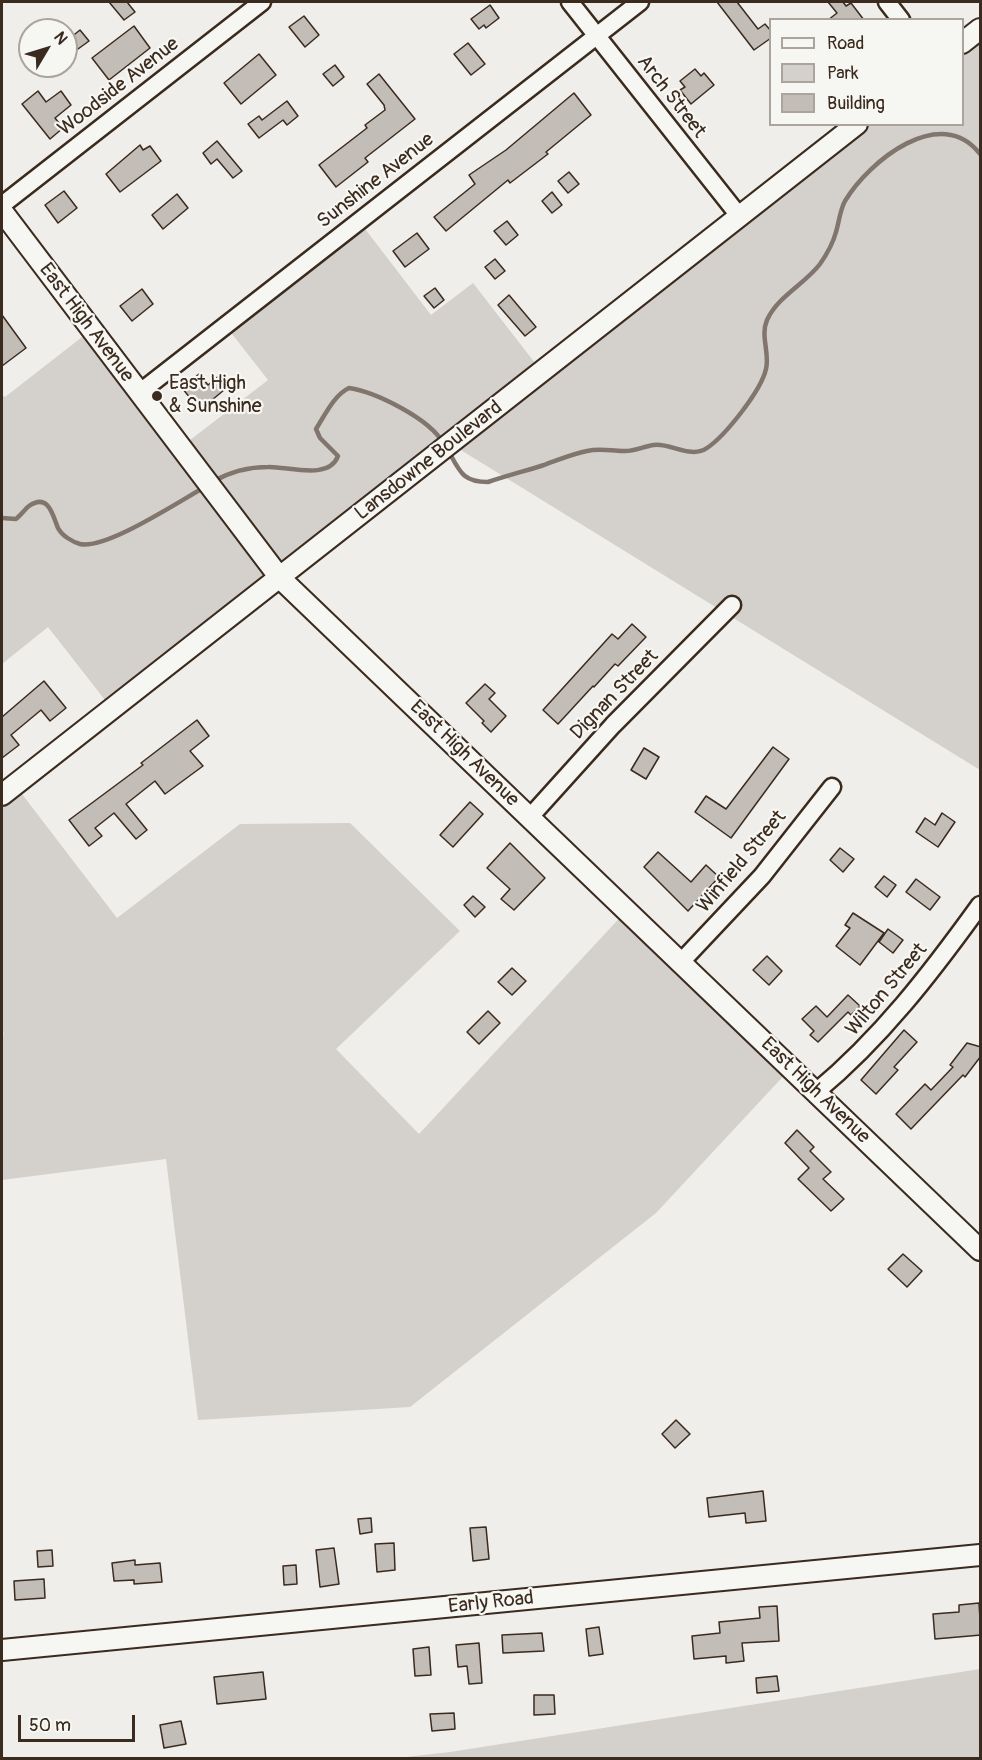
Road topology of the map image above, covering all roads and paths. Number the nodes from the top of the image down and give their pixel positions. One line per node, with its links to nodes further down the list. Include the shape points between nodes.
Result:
1 (262, 2): 10 (street, Woodside Avenue)
2 (570, 2): 7 (street, Arch Street)
3 (640, 2): 7 (street, Sunshine Avenue)
4 (887, 2): 5 (street)
5 (899, 18)
6 (981, 29): 8 (street)
7 (597, 35): 12 (street, Arch Street); 13 (street, Sunshine Avenue)
8 (964, 42)
9 (854, 126): 12 (street, Lansdowne Boulevard)
10 (2, 205)
11 (2, 212): 13 (street, East High Avenue)
12 (740, 217): 14 (street, Lansdowne Boulevard)
13 (139, 393): 14 (street, East High Avenue)
14 (280, 578): 17 (street, Lansdowne Boulevard); 18 (street, East High Avenue)
15 (732, 605): 18 (street, Dignan Street, via 613,725)
16 (832, 787): 20 (street, Winfield Street, via 754,884)
17 (2, 795)
18 (530, 817): 20 (street, East High Avenue)
19 (981, 905): 21 (street, Wilton Street, via 912,997 870,1044)
20 (681, 962): 21 (street, East High Avenue)
21 (816, 1092): 22 (street, East High Avenue)
22 (977, 1240)
23 (981, 1555): 24 (street, Early Road)
24 (2, 1650)

